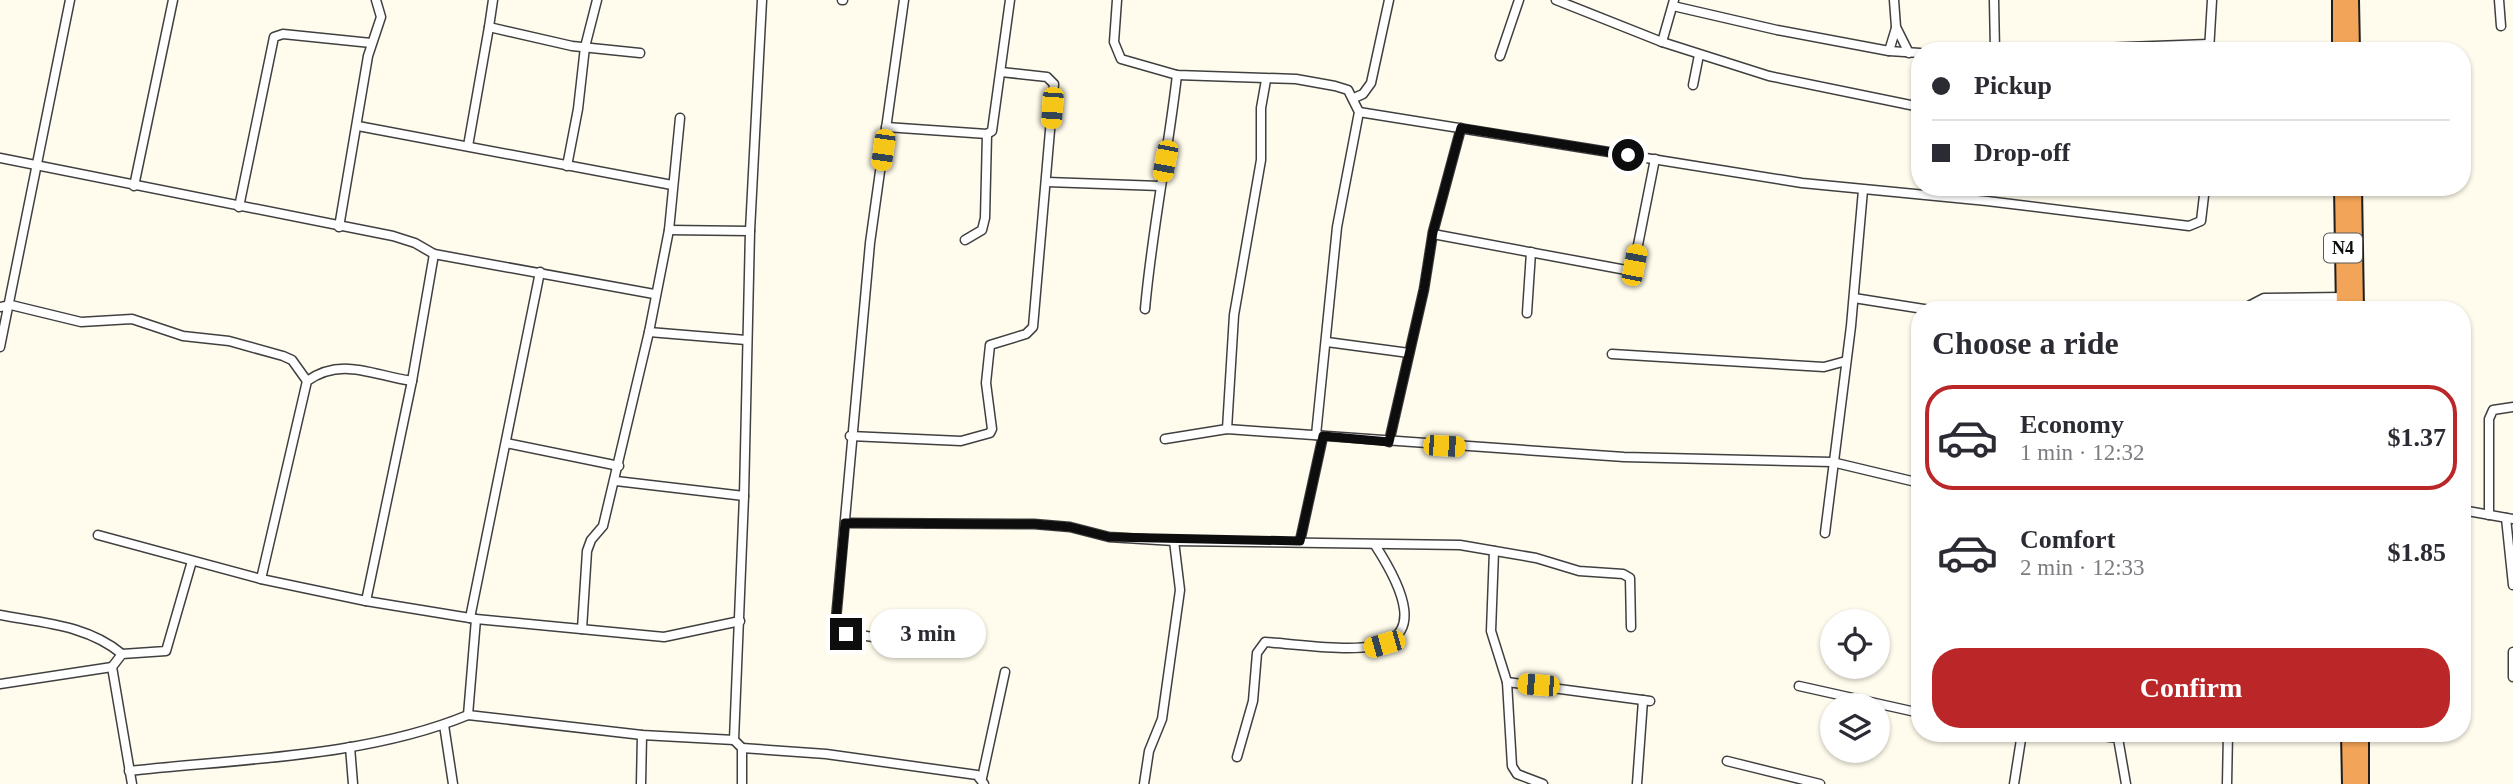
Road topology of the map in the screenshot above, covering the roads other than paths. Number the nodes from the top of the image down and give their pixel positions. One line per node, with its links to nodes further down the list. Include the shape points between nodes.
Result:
1 (70, 0): 51 (street)
2 (173, 0): 54 (street)
3 (376, 0): 27 (street, via 381,17)
4 (493, 0): 21 (street)
5 (597, 0): 29 (street)
6 (762, 0): 65 (street)
7 (904, 0): 44 (street)
8 (1010, 0): 35 (street)
9 (1117, 0): 36 (street, via 1114,42 1121,59)
10 (1389, 0): 39 (street, via 1371,83)
11 (1519, 0): 34 (street)
12 (1894, 0): 22 (street)
13 (1994, 0): 23 (street)
14 (2212, 0): 24 (street)
15 (2340, 0): 25 (highway)
16 (2351, 0): 26 (highway)
17 (2500, 0): 20 (street)
18 (1559, 1): 28 (street)
19 (1674, 3): 28 (street); 30 (street, via 1777,30)
20 (2501, 26)
21 (489, 27): 29 (street); 47 (street)
22 (1896, 27): 30 (street); 32 (street)
23 (1995, 42)
24 (2209, 42)
25 (2340, 42)
26 (2352, 42)
27 (371, 43): 43 (street); 62 (street, via 283,34 274,37)
28 (1662, 43): 33 (street)
29 (585, 47): 31 (street); 50 (street)
30 (1889, 51): 32 (street)
31 (640, 53)
32 (1909, 53)
33 (1699, 55): 38 (street); 40 (street, via 1769,76)
34 (1500, 56)
35 (1001, 72): 46 (street, via 994,124); 52 (street, via 1053,80)
36 (1177, 75): 37 (street); 55 (street)
37 (1266, 80): 39 (street, via 1296,79 1335,86 1348,90); 92 (street, via 1261,160 1234,315)
38 (1693, 85)
39 (1353, 98): 41 (street)
40 (1911, 105)
41 (1359, 112): 45 (street); 84 (street, via 1337,227)
42 (680, 118): 53 (street)
43 (358, 127): 47 (street); 63 (street)
44 (886, 127): 46 (street); 93 (street)
45 (1461, 128): 49 (street); 66 (street)
46 (987, 134): 67 (street, via 985,218 982,230)
47 (468, 146): 50 (street)
48 (0, 158): 51 (street)
49 (1655, 159): 56 (street); 68 (street, via 1631,268)
50 (566, 166): 53 (street)
51 (38, 167): 54 (street); 77 (street)
52 (1047, 182): 55 (street); 93 (street, via 1033,327 1026,334 990,345 986,383 990,433 961,441)
53 (672, 184): 64 (street)
54 (134, 186): 62 (street)
55 (1160, 186): 80 (street)
56 (1863, 190): 57 (street); 72 (street)
57 (1911, 194)
58 (1931, 196): 59 (street, via 2189,226 2201,221)
59 (2204, 196)
60 (2342, 196): 75 (highway, N4)
61 (2354, 196): 76 (highway, N4)
62 (239, 207): 63 (street)
63 (339, 227): 69 (street, via 393,236)
64 (669, 230): 65 (street); 71 (street)
65 (750, 231): 83 (street)
66 (1433, 234): 68 (street); 86 (street)
67 (965, 240)
68 (1531, 252): 81 (street)
69 (434, 254): 70 (street); 90 (street)
70 (540, 272): 71 (street); 97 (street)
71 (654, 294): 82 (street)
72 (1854, 298): 79 (street); 88 (street)
73 (2258, 301): 74 (street)
74 (2304, 301)
75 (2344, 301)
76 (2356, 301)
77 (11, 305): 78 (street); 85 (street); 89 (street, via 81,322 132,319 183,336 229,341 292,360)
78 (0, 307)
79 (1911, 307)
80 (1146, 309)
81 (1527, 313)
82 (649, 332): 83 (street); 99 (street)
83 (746, 340): 102 (street)
84 (1327, 342): 86 (street); 94 (street)
85 (0, 347)
86 (1409, 353): 96 (street)
87 (1612, 354): 88 (street, via 1824,367)
88 (1846, 361): 98 (street)
89 (307, 381): 90 (street, via 345,366); 114 (street)
90 (412, 381): 116 (street)
91 (2513, 407): 104 (street, via 2493,410 2489,419)
92 (1227, 429): 94 (street); 95 (street)
93 (850, 436): 106 (street)
94 (1320, 436): 96 (street); 110 (street)
95 (1165, 439)
96 (1389, 442): 98 (street, via 1624,457)
97 (506, 443): 99 (street); 118 (street)
98 (1832, 462): 101 (street); 107 (street)
99 (619, 466): 100 (street)
100 (616, 481): 102 (street); 121 (street, via 603,526 587,551)
101 (1911, 482)
102 (744, 496): 119 (street)
103 (2471, 511): 104 (street)
104 (2489, 514): 105 (street)
105 (2510, 518): 115 (street)
106 (845, 523): 109 (street, via 1034,524 1109,537); 122 (street, via 836,619 839,628 846,634)
107 (1825, 533)
108 (98, 535): 113 (street)
109 (1174, 541): 110 (street); 152 (street, via 1178,603 1162,719 1149,751)
110 (1300, 541): 111 (street)
111 (1375, 545): 112 (street, via 1460,545); 143 (street, via 1399,586 1403,623 1398,633 1384,644 1347,650 1265,642 1257,653 1253,701)
112 (1494, 551): 120 (street, via 1579,571 1623,574 1630,578); 128 (street, via 1491,631)
113 (192, 561): 114 (street); 124 (street, via 166,651)
114 (261, 579): 116 (street)
115 (2513, 585)
116 (366, 601): 118 (street)
117 (0, 615): 124 (street, via 85,631)
118 (473, 619): 121 (street); 132 (street)
119 (740, 621): 121 (street, via 664,637); 135 (street)
120 (1631, 627)
121 (582, 629)
122 (914, 643)
123 (2513, 652): 127 (street)
124 (121, 654): 125 (street)
125 (112, 667): 129 (street); 145 (street)
126 (1005, 672): 146 (street)
127 (2513, 677)
128 (1507, 682): 153 (street, via 1511,766 1517,774); 154 (street, via 1646,700)
129 (0, 684)
130 (1799, 686): 131 (street)
131 (1911, 711)
132 (468, 715): 133 (street); 134 (street)
133 (444, 725): 141 (street); 149 (street)
134 (642, 735): 135 (street); 150 (street)
135 (734, 740): 142 (street)
136 (2021, 742): 156 (street)
137 (2120, 742): 157 (street)
138 (2228, 742): 158 (street)
139 (2349, 742): 159 (highway)
140 (2361, 742): 160 (highway)
141 (350, 747): 145 (street); 148 (street)
142 (742, 748): 146 (street, via 826,754 977,775); 151 (street)
143 (1237, 757)
144 (1727, 761): 155 (street)
145 (129, 771): 147 (street)
146 (983, 781)
147 (132, 784)
148 (353, 784)
149 (453, 784)
150 (641, 784)
151 (742, 784)
152 (1144, 784)
153 (1543, 784)
154 (1637, 784)
155 (1820, 784)
156 (2014, 784)
157 (2126, 784)
158 (2227, 784)
159 (2350, 784)
160 (2361, 784)

